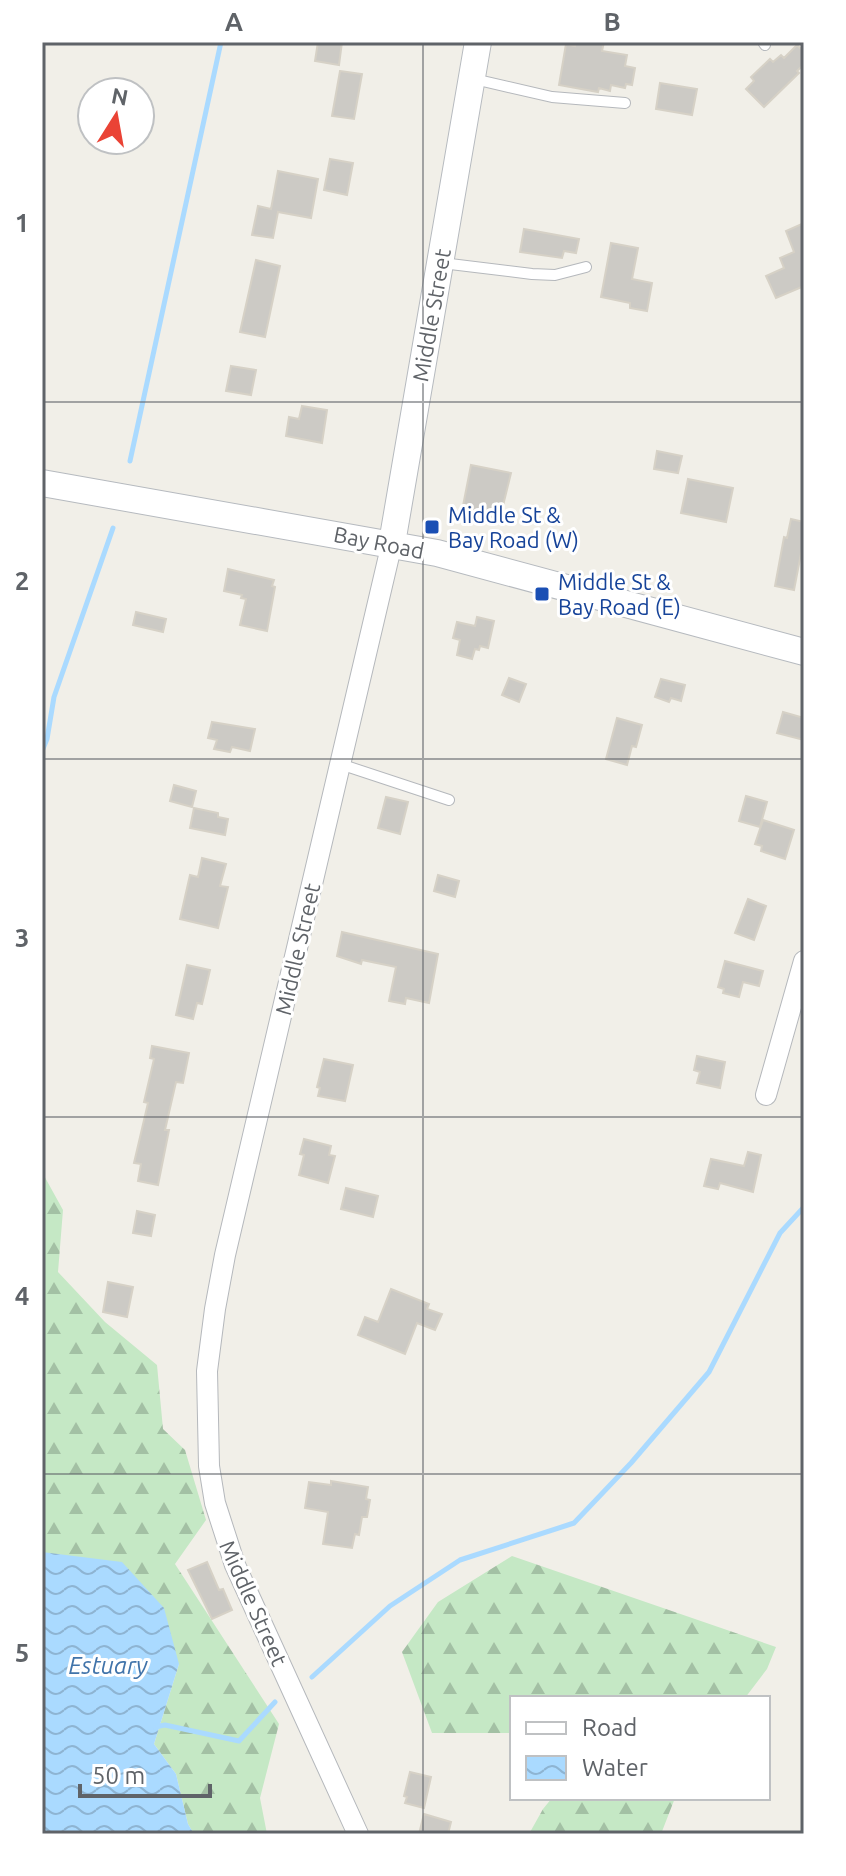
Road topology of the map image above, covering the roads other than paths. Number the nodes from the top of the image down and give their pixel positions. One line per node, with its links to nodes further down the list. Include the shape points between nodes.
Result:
1 (478, 42): 2 (main road, Middle Street)
2 (472, 79): 3 (lane, via 552,97); 4 (main road, Middle Street)
3 (625, 103)
4 (440, 263): 5 (lane, via 544,275); 7 (main road, Middle Street)
5 (586, 267)
6 (42, 483): 7 (main road, Bay Road)
7 (392, 543): 8 (main road, Bay Road); 9 (street, Middle Street)
8 (804, 652)
9 (340, 764): 10 (lane); 13 (street, Middle Street, via 220,1282 209,1350 207,1411 211,1484 226,1541)
10 (449, 800)
11 (804, 961): 12 (street)
12 (766, 1095)
13 (358, 1834)

